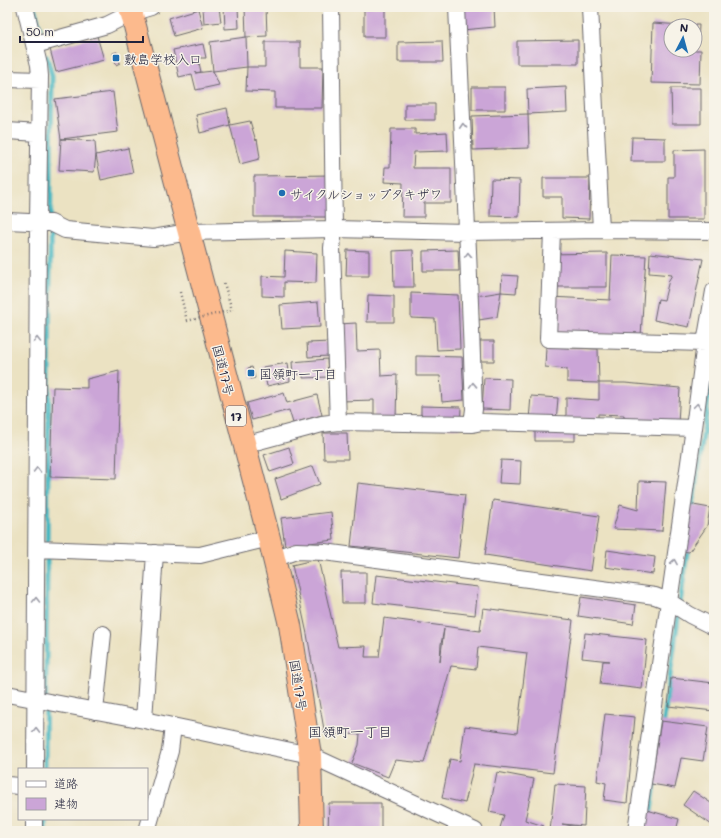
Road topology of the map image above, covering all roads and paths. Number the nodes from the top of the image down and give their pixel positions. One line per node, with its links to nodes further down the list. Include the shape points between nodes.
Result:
1 (25, 7): 6 (street)
2 (331, 7): 13 (street)
3 (457, 7): 18 (street, one-way to 3)
4 (590, 7): 14 (street)
5 (137, 9): 6 (street, via 107,25); 17 (highway, 国道17号 / 17)
6 (35, 45): 8 (street)
7 (7, 79): 8 (street)
8 (40, 80): 10 (street)
9 (7, 131): 10 (street)
10 (39, 134): 12 (street)
11 (7, 221): 12 (street)
12 (38, 221): 17 (street, via 51,223 65,230 153,238); 28 (street, one-way to 12)
13 (334, 229): 17 (street); 18 (street); 23 (street, via 332,248)
14 (601, 230): 15 (street); 16 (street)
15 (552, 231): 18 (street); 22 (street, via 548,339)
16 (714, 231)
17 (189, 232): 26 (highway, 国道17号 / 17)
18 (467, 232): 24 (street, one-way to 18, via 474,409)
19 (224, 283): 21 (path, bridge, via 232,310 187,321)
20 (714, 291): 22 (street)
21 (180, 292)
22 (705, 342): 25 (street, one-way to 22)
23 (338, 422): 24 (street); 26 (street)
24 (472, 424): 25 (street, via 482,422)
25 (694, 428): 31 (street, one-way to 25)
26 (244, 445): 27 (highway, 国道17号 / 17)
27 (269, 538): 29 (street, via 200,555); 30 (highway, 国道17号 / 17)
28 (42, 549): 29 (street); 35 (street, one-way to 28)
29 (155, 553): 37 (street)
30 (274, 559): 31 (street, via 296,551 324,552 655,596); 39 (highway, 国道17号 / 17, via 290,625)
31 (668, 601): 32 (street); 48 (street)
32 (714, 627)
33 (103, 634): 36 (street)
34 (7, 694): 35 (street)
35 (36, 700): 36 (street); 40 (street, one-way to 35)
36 (95, 711): 37 (street)
37 (144, 720): 38 (street)
38 (173, 726): 39 (street); 45 (street, via 170,750)
39 (310, 755): 46 (highway, 国道17号 / 17); 47 (street)
40 (35, 768)
41 (7, 785): 42 (street)
42 (18, 786)
43 (34, 820): 44 (street)
44 (34, 831)
45 (147, 831)
46 (312, 831)
47 (475, 831)
48 (636, 831)

